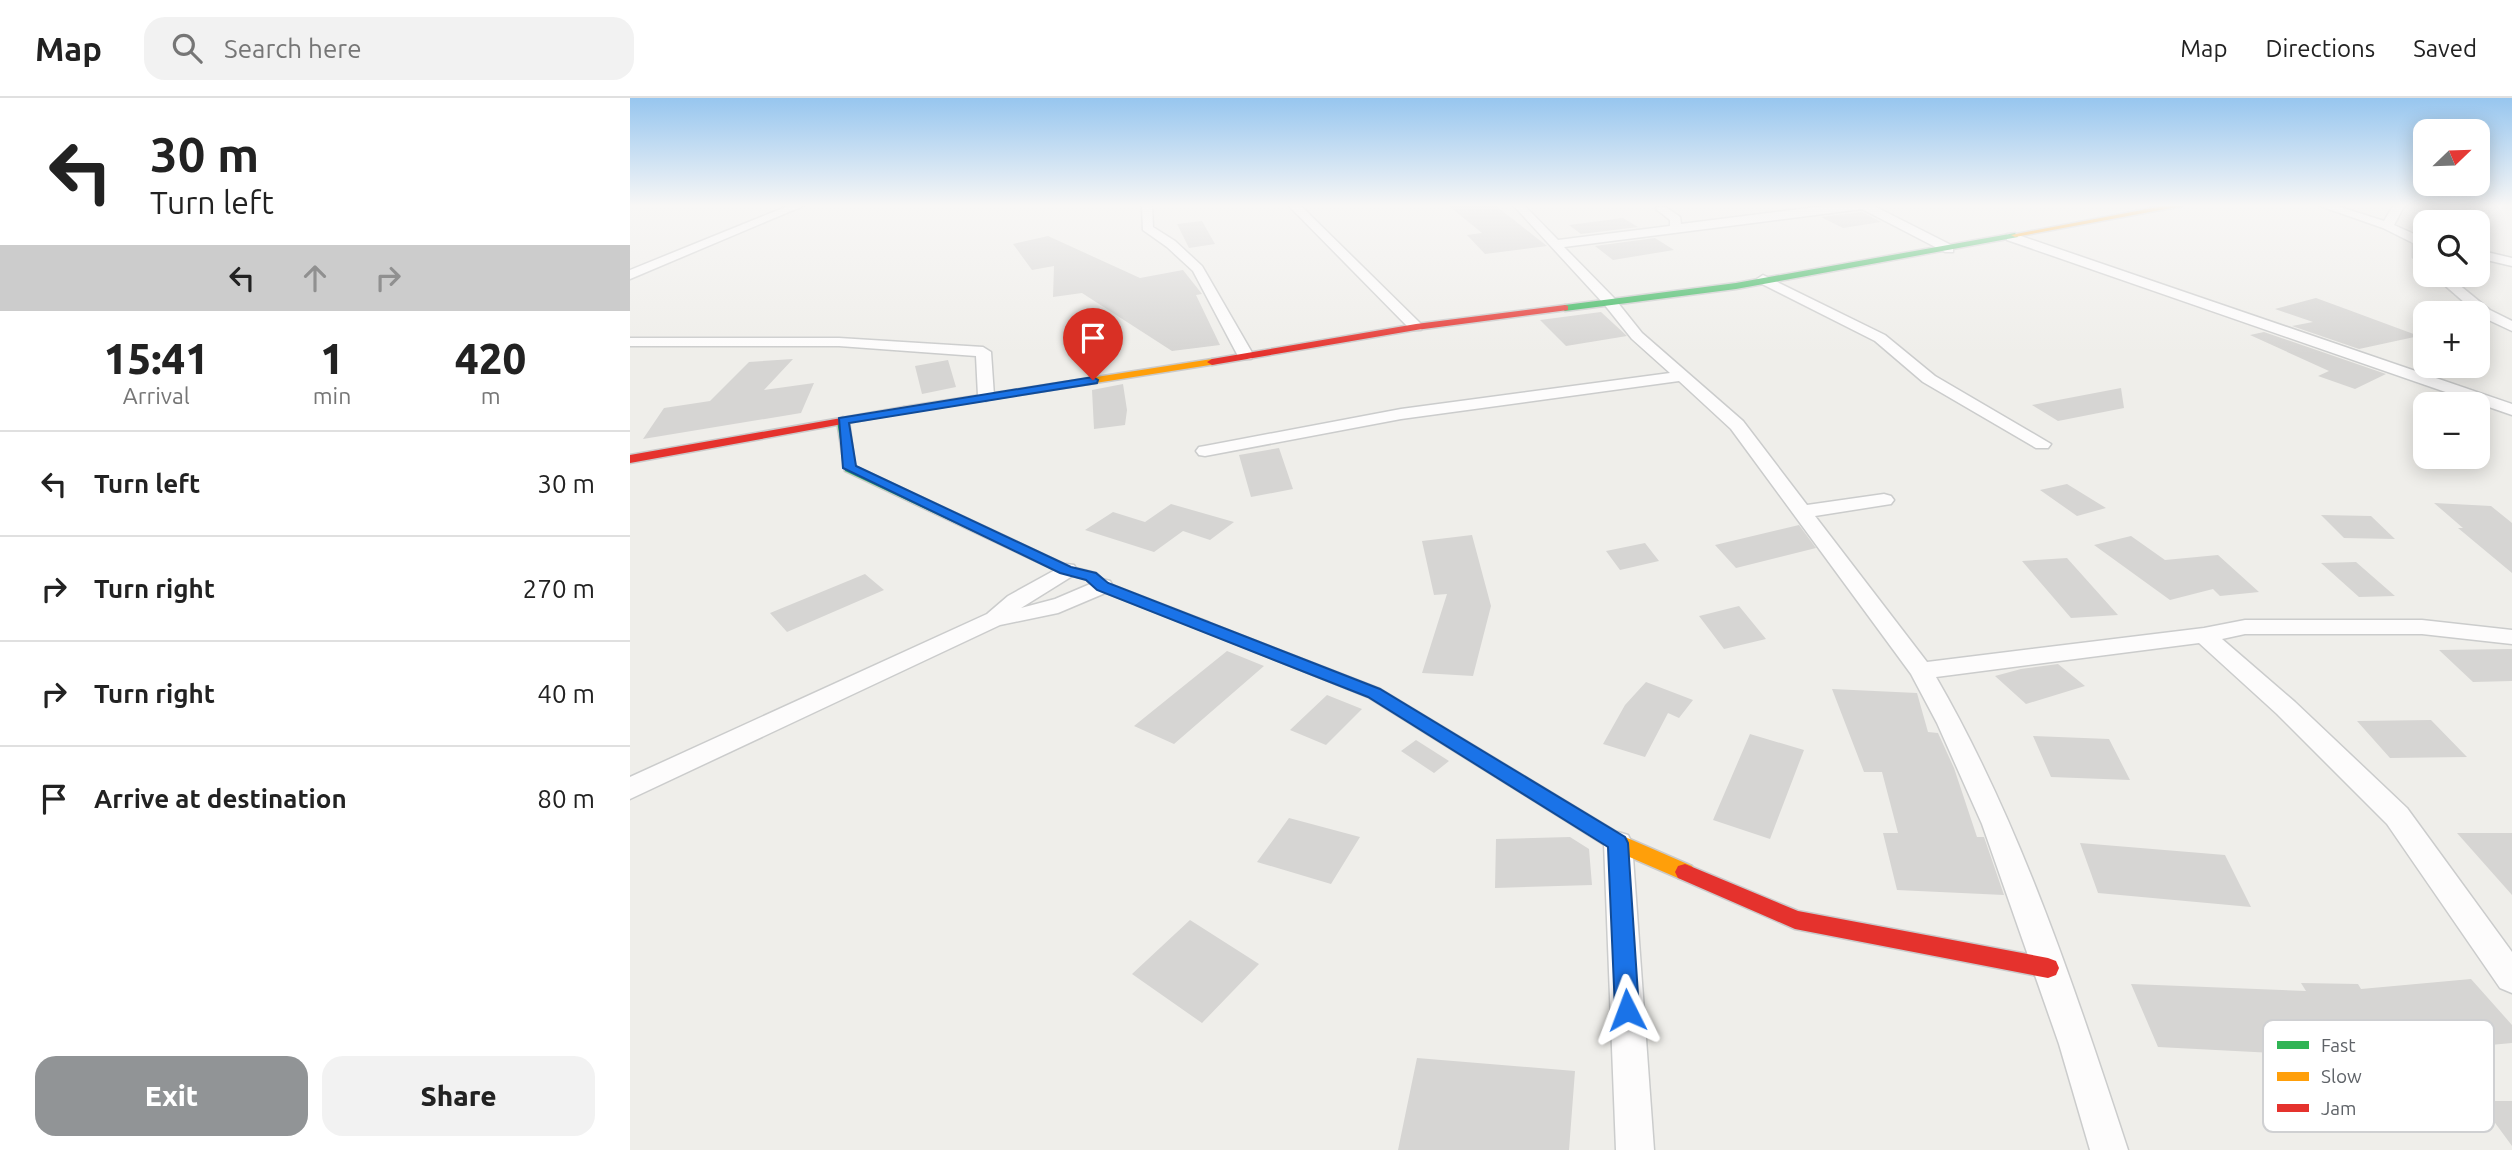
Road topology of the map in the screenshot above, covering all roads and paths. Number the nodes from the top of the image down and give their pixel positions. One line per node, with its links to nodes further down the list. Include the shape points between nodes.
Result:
1 (678, 255): 9 (street)
2 (1183, 255): 16 (street, via 1198,270)
3 (1343, 255): 13 (street)
4 (1566, 255): 12 (street)
5 (1911, 255): 10 (street)
6 (2063, 255): 19 (street)
7 (2490, 257): 8 (street)
8 (2512, 262)
9 (630, 275)
10 (1763, 279): 12 (street); 21 (street, via 1880,338 1929,379)
11 (2454, 287): 14 (street, via 2485,313)
12 (1609, 301): 13 (street); 17 (street, via 1637,336)
13 (1416, 327): 16 (street)
14 (2512, 327)
15 (630, 342): 18 (street, via 839,342 983,352)
16 (1246, 356): 18 (street)
17 (1684, 376): 22 (street, via 1401,414); 25 (street, via 1737,425)
18 (986, 396): 20 (street)
19 (2512, 410)
20 (843, 421): 23 (street); 26 (street, via 849,468)
21 (2042, 444)
22 (1205, 451)
23 (630, 459)
24 (1884, 500): 25 (street)
25 (1802, 512): 31 (street)
26 (1066, 570): 27 (street, via 1091,576); 28 (street)
27 (1102, 586): 28 (street, via 1042,613); 33 (street, via 1374,693)
28 (995, 619): 32 (street)
29 (2204, 635): 30 (street, via 2245,627 2422,627); 31 (street); 35 (street, via 2397,816)
30 (2512, 637)
31 (1921, 671): 34 (street, via 1996,824)
32 (630, 789)
33 (1618, 843): 34 (street, via 1795,920); 36 (street)
34 (2048, 968): 37 (street)
35 (2512, 978)
36 (1634, 1150)
37 (2109, 1150)

